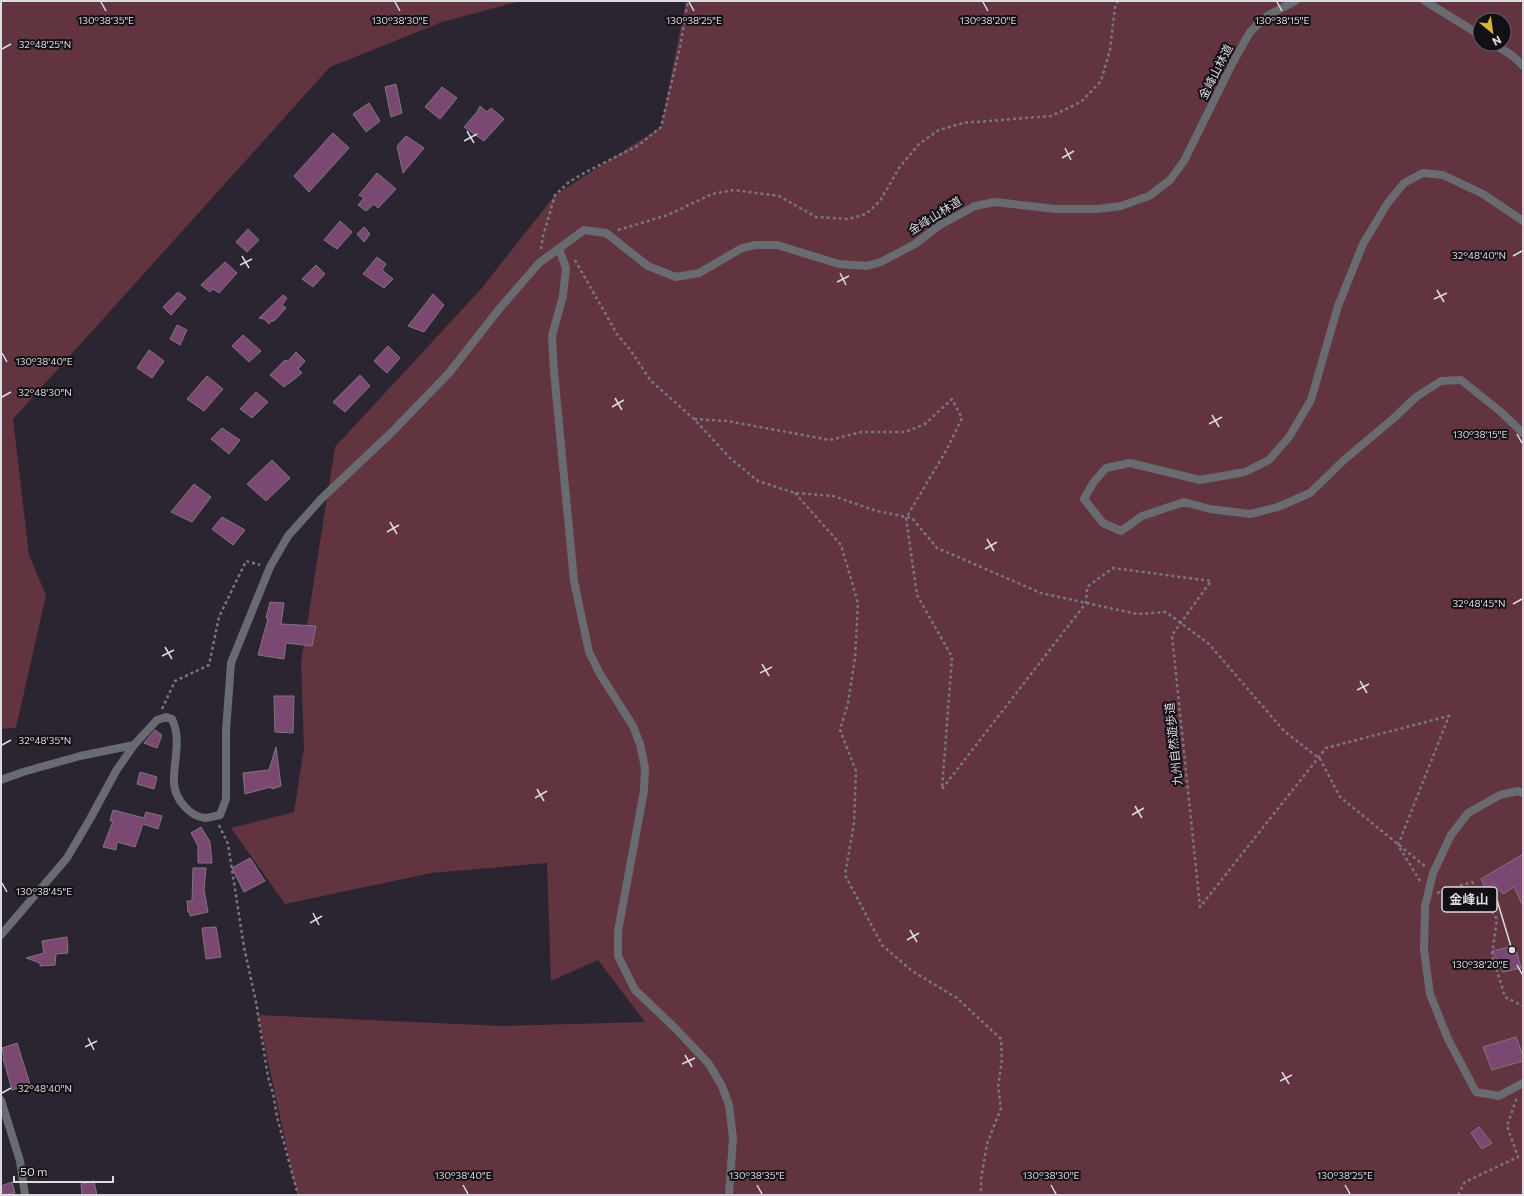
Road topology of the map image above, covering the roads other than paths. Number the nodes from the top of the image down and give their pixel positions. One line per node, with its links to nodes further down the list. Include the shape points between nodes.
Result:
1 (1295, 1): 7 (street, 金峰山林道, via 1267,16 1250,32 1184,161 1170,180 1149,196 1121,206 1056,209 995,202 975,206 940,225 915,244 881,262 866,266 839,264 777,245 756,245 742,248 699,273 676,277 648,266 606,233 584,230)
2 (1425, 1): 3 (street)
3 (1472, 30)
4 (1507, 52): 5 (street)
5 (1523, 66)
6 (1523, 221): 8 (street, via 1483,194 1443,175 1422,173 1404,183 1387,204 1363,244 1338,306 1311,400 1289,437 1269,460 1245,472 1200,480 1130,463 1106,468 1084,499 1103,523 1121,531 1142,516 1184,502 1210,509 1250,514 1278,507 1310,493 1416,397 1441,381 1461,380)
7 (559, 249): 9 (street, via 539,263 449,373 288,536 270,568 231,663 226,731 226,799 220,815 205,818 190,813 181,802 174,785 177,748 175,724 172,719 166,717 157,720); 16 (street, via 566,268 563,296 552,336 574,581 589,652 633,726 645,768 644,791 618,931 618,956 636,990 709,1064 722,1086 729,1105 733,1138)
8 (1523, 432)
9 (134, 745): 10 (street, via 80,756); 12 (street, via 116,771 67,858)
10 (1, 780)
11 (1523, 793): 13 (street, via 1500,795 1468,813 1451,835 1433,873 1424,906 1424,950 1430,994 1448,1040 1465,1073 1476,1092 1499,1096)
12 (1, 935)
13 (1522, 1084)
14 (1, 1100): 15 (street, via 20,1161)
15 (26, 1195)
16 (728, 1195)

